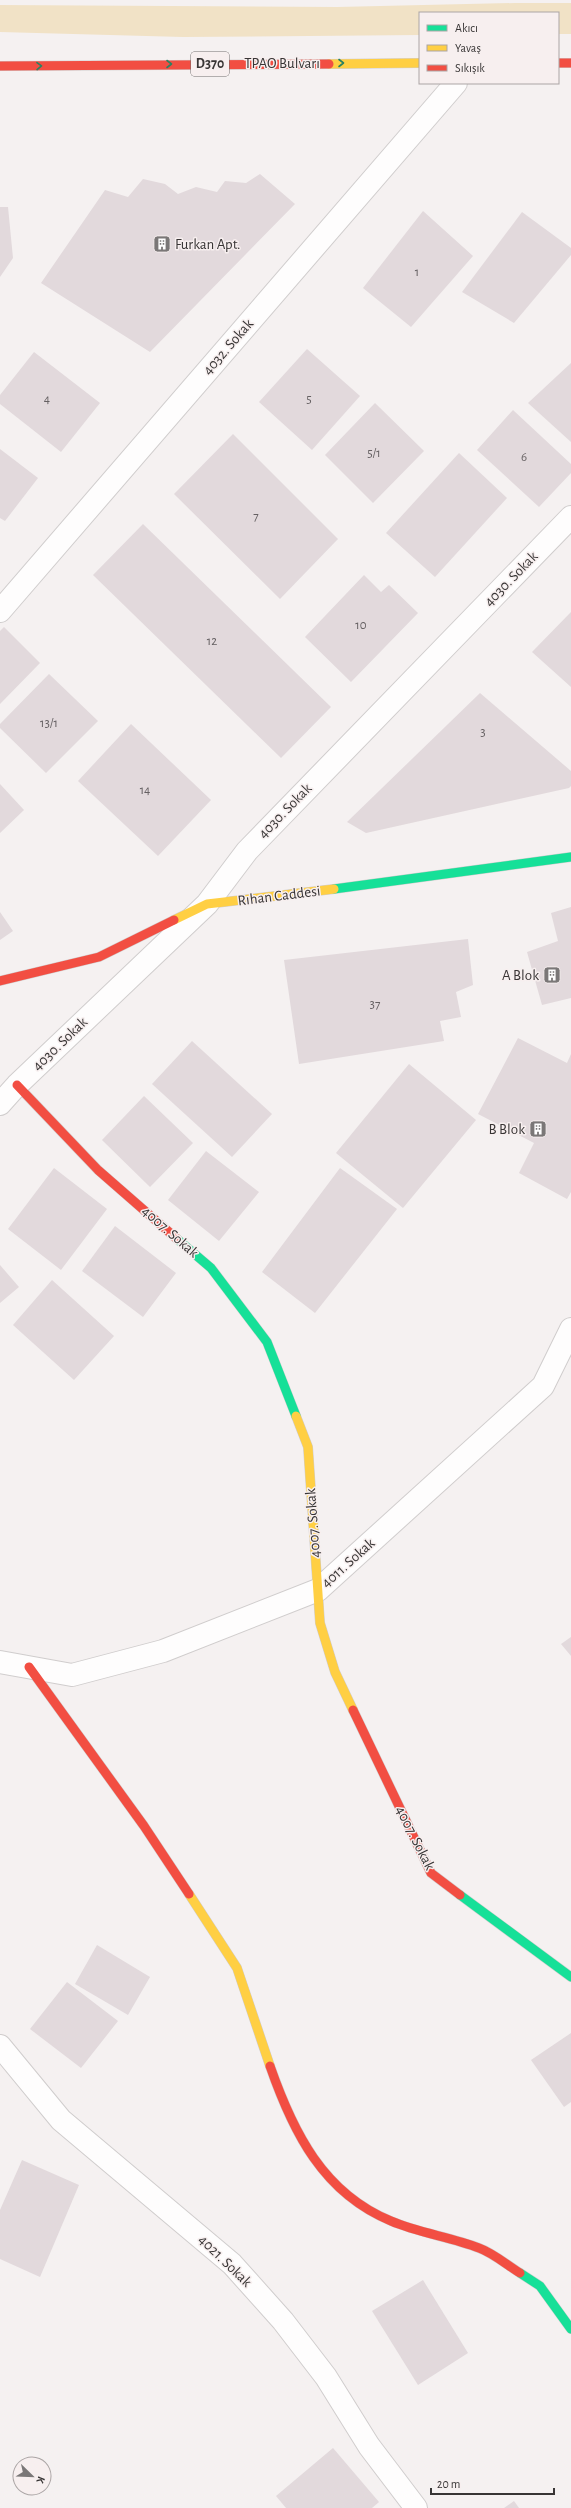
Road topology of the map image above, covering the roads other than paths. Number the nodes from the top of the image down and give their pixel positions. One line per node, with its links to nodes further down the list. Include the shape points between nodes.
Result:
1 (419, 62): 4 (main road, TPAO Bulvarı / D370, one-way to 1)
2 (559, 63): 3 (main road)
3 (571, 63)
4 (0, 66)
5 (455, 84): 7 (street, 4032. Sokak)
6 (571, 517): 9 (street, 4030. Sokak, via 247,850)
7 (0, 610)
8 (571, 857): 9 (main road, Rıhan Caddesi)
9 (207, 904): 10 (main road, Rıhan Caddesi, via 99,957); 11 (street, 4030. Sokak)
10 (0, 981)
11 (17, 1085): 12 (street, 4030. Sokak); 14 (main road, 4007. Sokak, via 98,1170 211,1268 267,1342 308,1447)
12 (0, 1104)
13 (571, 1329): 14 (street, 4011. Sokak, via 543,1386)
14 (318, 1590): 16 (street, 4011. Sokak, via 163,1651 72,1674); 17 (main road, 4007. Sokak, via 320,1623 335,1672 431,1873)
15 (0, 1662): 16 (street, 4011. Sokak)
16 (29, 1667): 19 (main road, via 144,1826 237,1968 284,2105 310,2154 343,2193 384,2217 480,2248 540,2286)
17 (571, 1977)
18 (0, 2046): 20 (street, 4021. Sokak, via 61,2120 232,2264 283,2321 326,2377 369,2446)
19 (571, 2329)
20 (416, 2508)

